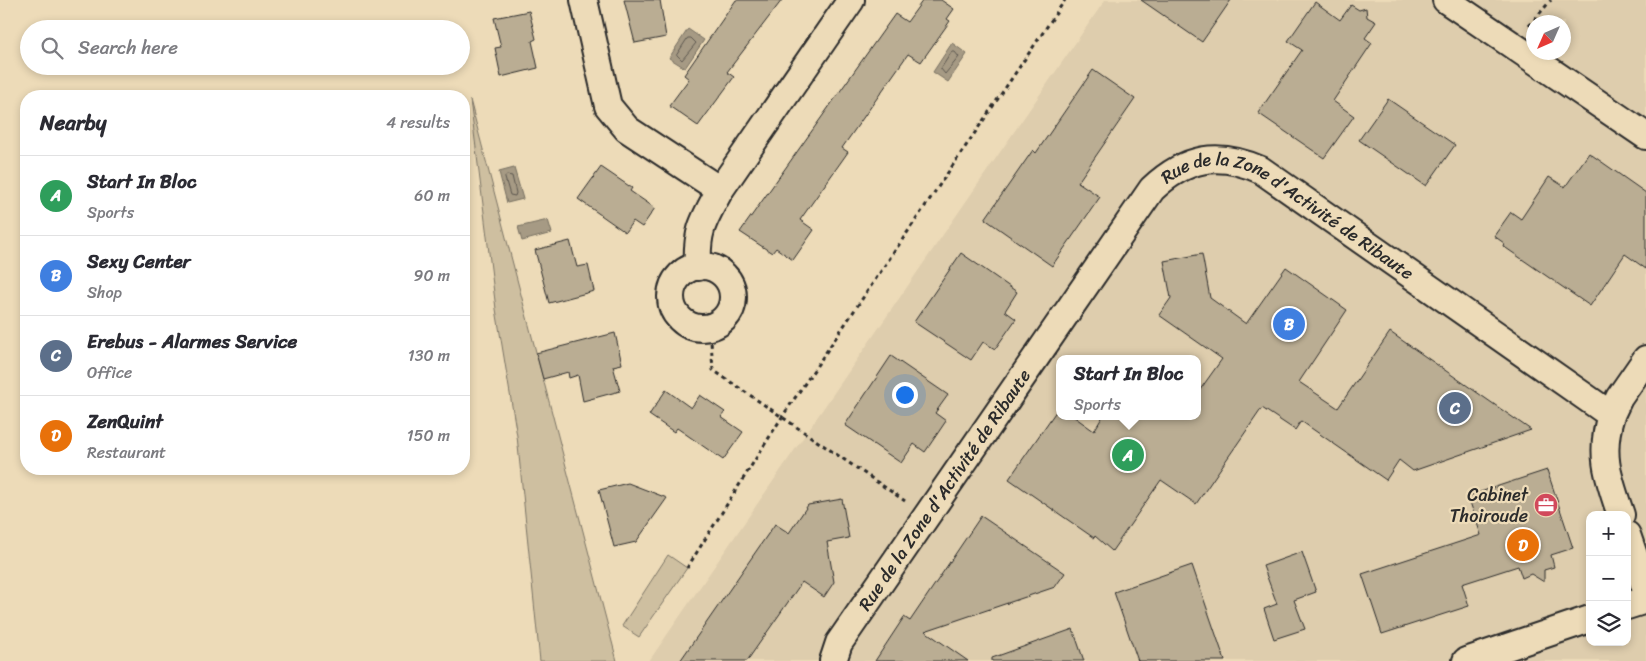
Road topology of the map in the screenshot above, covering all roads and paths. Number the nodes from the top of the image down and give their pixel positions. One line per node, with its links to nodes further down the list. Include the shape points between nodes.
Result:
1 (584, 0): 6 (street, via 608,106 627,129)
2 (851, 0): 6 (street)
3 (1065, 0): 11 (path)
4 (1446, 0): 5 (street)
5 (1646, 136)
6 (720, 190): 7 (street, via 700,226 696,243)
7 (698, 266): 8 (street, via 713,268 725,276 732,290 732,305 726,318); 8 (street, via 684,272 674,283 671,298 674,312 685,324)
8 (710, 327): 11 (path, via 713,370)
9 (1646, 359): 10 (street)
10 (1611, 415): 12 (street, via 1604,452); 13 (street, Rue de la Zone d'Activité de Ribaute, via 1261,170 1223,158 1203,160 1185,165 1166,176 1152,190)
11 (782, 417): 13 (path); 15 (path)
12 (1620, 511)
13 (927, 515): 20 (street, Rue de la Zone d'Activité de Ribaute, via 839,643)
14 (1631, 547): 16 (street)
15 (686, 568)
16 (1646, 590)
17 (1646, 600): 18 (street)
18 (1631, 605)
19 (1586, 620): 21 (street)
20 (833, 661)
21 (1466, 661)

